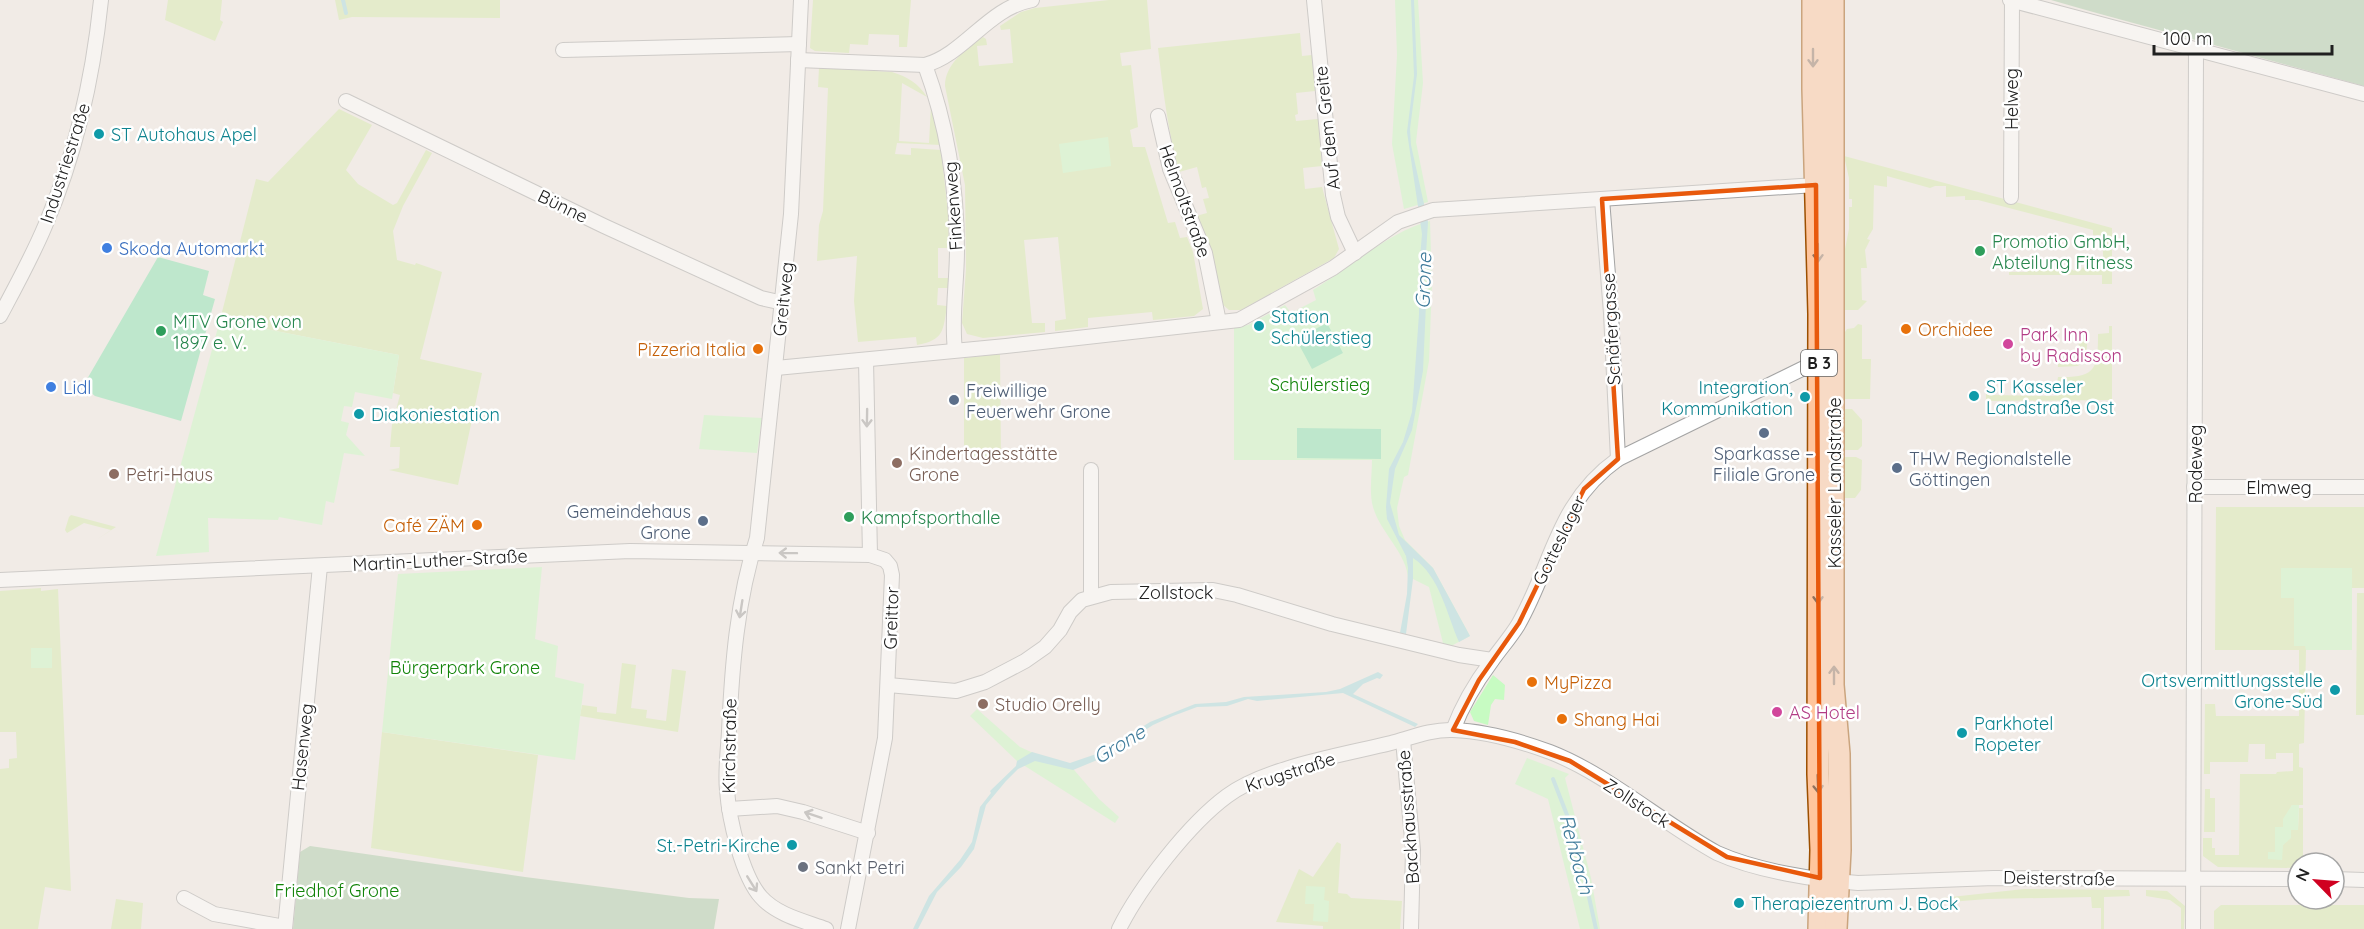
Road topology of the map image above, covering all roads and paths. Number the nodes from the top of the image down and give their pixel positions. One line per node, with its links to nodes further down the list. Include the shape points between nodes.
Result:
1 (101, 0): 20 (street, Industriestraße, via 89,84 71,156 44,228)
2 (801, 0): 8 (street, Greitweg)
3 (1032, 0): 12 (street, via 1000,14 944,57)
4 (1314, 0): 19 (street, Auf dem Greite, via 1333,195 1338,217)
5 (1813, 0): 16 (main road, Kasseler Landstraße / B 3, one-way to 16)
6 (1833, 0): 47 (main road, Kasseler Landstraße / B 3, one-way to 6, via 1840,850 1839,754 1833,685)
7 (2011, 0): 9 (street); 17 (street, Helweg)
8 (799, 44): 10 (street); 11 (street, Greitweg)
9 (2196, 49): 13 (street); 31 (street, Rodeweg)
10 (563, 50)
11 (798, 60): 12 (street); 21 (street, Greitweg, via 796,146)
12 (925, 65): 24 (street, Finkenweg, via 945,128 954,189)
13 (2364, 94)
14 (346, 101): 21 (street, Bünne, via 614,231 761,298)
15 (1158, 116): 23 (street, Helmoltstraße, via 1170,169 1205,253)
16 (1816, 185): 18 (street); 26 (main road, Kasseler Landstraße / B 3, one-way to 26)
17 (2011, 197)
18 (1602, 200): 19 (street, via 1422,213 1398,222); 28 (street, Schäfergasse)
19 (1355, 253): 23 (street, via 1245,318)
20 (6, 290): 22 (street, Industriestraße)
21 (783, 303): 27 (street, Greitweg)
22 (0, 316)
23 (1219, 322): 24 (street)
24 (956, 350): 25 (street)
25 (866, 360): 27 (street); 33 (street, one-way to 33)
26 (1819, 364): 28 (street, Gotteslager); 47 (main road, Kasseler Landstraße / B 3, one-way to 47, via 1818,774)
27 (776, 368): 32 (street, Greitweg)
28 (1618, 459): 37 (street, Gotteslager, via 1584,489 1556,539 1519,623)
29 (1091, 470): 36 (street)
30 (2364, 487): 31 (street, Elmweg)
31 (2194, 488): 43 (street, Rodeweg)
32 (753, 552): 33 (street, Martin-Luther-Straße, one-way to 32); 34 (street, Martin-Luther-Straße, via 630,551); 41 (street, Kirchstraße, one-way to 41, via 731,672 726,789)
33 (875, 556): 38 (street, Greittor, via 890,566 892,575)
34 (320, 566): 35 (street, Martin-Luther-Straße); 49 (street, Hasenweg)
35 (0, 580)
36 (1091, 596): 37 (street, Zollstock, via 1111,592 1212,590 1332,624); 38 (street, via 1077,604 1045,647 1025,662 969,689)
37 (1492, 660): 39 (street, Gotteslager)
38 (888, 684): 42 (street, Greittor, via 885,738)
39 (1453, 730): 40 (street, Krugstraße); 47 (street, Zollstock, via 1515,742 1570,761 1698,843 1727,857)
40 (1403, 740): 52 (street, Krugstraße, via 1286,770 1241,787 1214,807 1165,860); 53 (street, Backhausstraße, via 1413,850)
41 (729, 809): 42 (street, one-way to 41, via 777,806); 50 (street, Kirchstraße, one-way to 50, via 749,881 762,899 778,911)
42 (868, 833): 51 (street, Greittor)
43 (2194, 879): 44 (street, Deisterstraße); 47 (street, Deisterstraße); 56 (street, Rodeweg)
44 (2286, 879)
45 (2346, 879): 46 (street)
46 (2364, 879)
47 (1829, 880): 54 (main road, Kasseler Landstraße / B 3); 55 (main road, Kasseler Landstraße / B 3)
48 (184, 898): 49 (street, via 214,915)
49 (285, 928)
50 (826, 929)
51 (848, 929)
52 (1119, 929)
53 (1410, 929)
54 (1818, 929)
55 (1836, 929)
56 (2193, 929)

